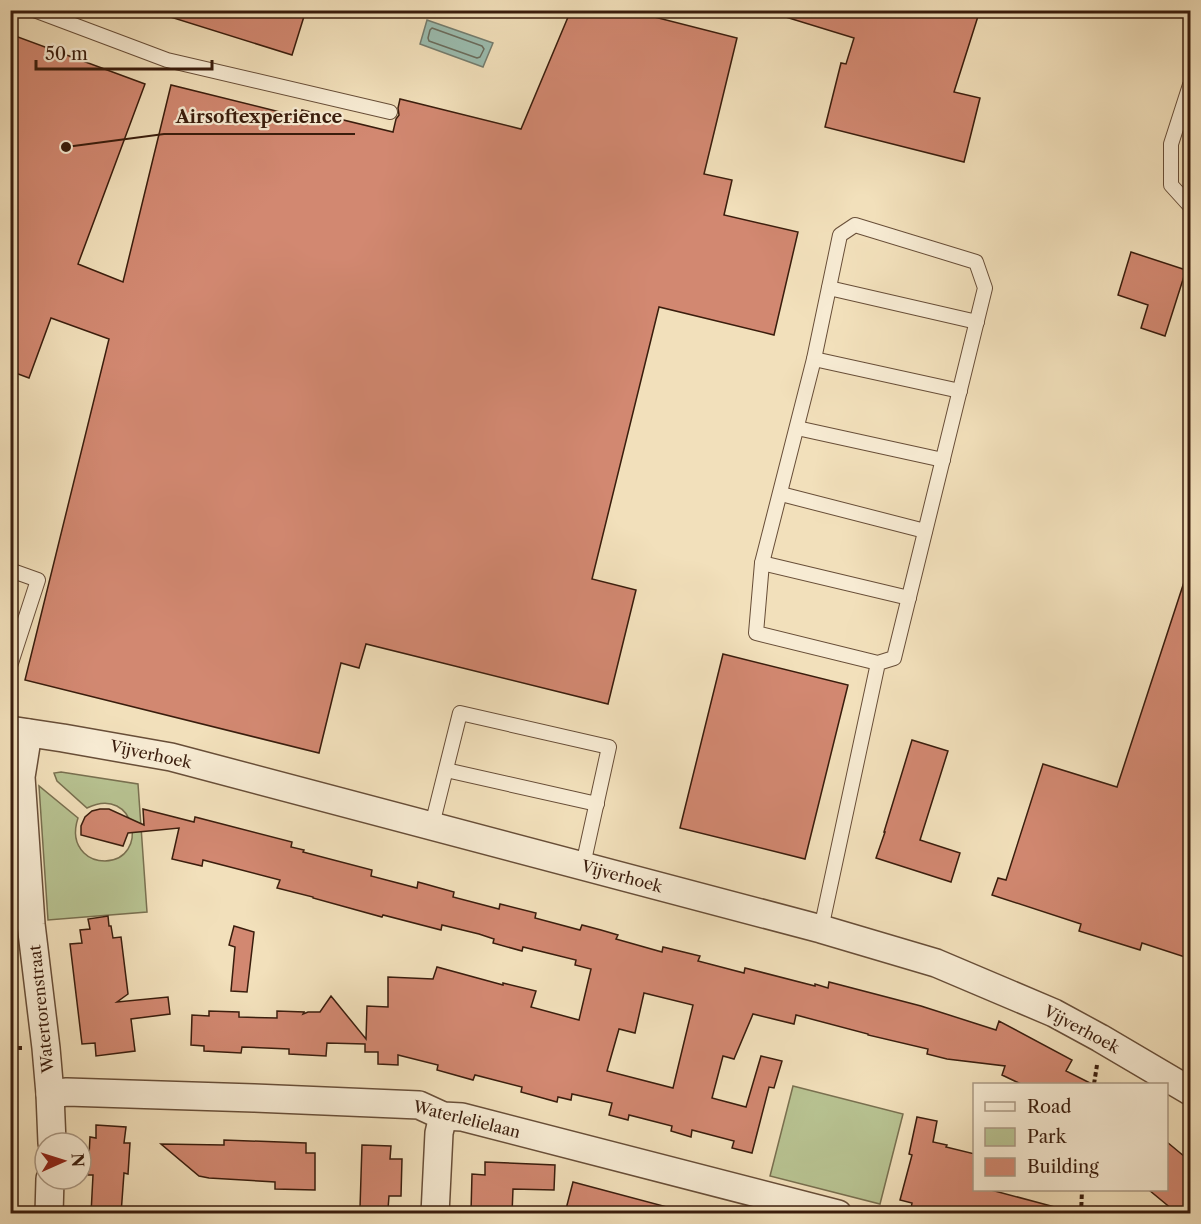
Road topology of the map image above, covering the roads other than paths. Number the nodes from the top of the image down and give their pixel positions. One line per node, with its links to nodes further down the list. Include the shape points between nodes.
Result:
1 (34, 10): 3 (lane, via 167,60)
2 (1191, 85): 4 (lane, via 1171,144 1172,184)
3 (390, 112)
4 (1191, 206)
5 (830, 288): 6 (lane); 6 (lane, via 840,235 855,225 976,262 985,288); 7 (lane)
6 (977, 322): 8 (lane)
7 (814, 359): 8 (lane); 9 (lane)
8 (960, 391): 10 (lane)
9 (797, 428): 10 (lane); 11 (lane)
10 (943, 460): 12 (lane)
11 (781, 494): 12 (lane); 13 (lane)
12 (926, 531): 15 (lane)
13 (762, 563): 15 (lane); 17 (lane, via 756,633)
14 (10, 570): 16 (lane, via 38,580)
15 (909, 598): 17 (lane, via 894,658)
16 (14, 639): 18 (lane)
17 (878, 663): 24 (lane)
18 (10, 666)
19 (19, 732): 22 (street, Vijverhoek, via 171,757); 26 (street, Watertorenstraat, via 31,924)
20 (446, 770): 21 (lane); 21 (lane, via 460,713 609,747); 22 (lane)
21 (597, 804): 23 (lane)
22 (432, 825): 23 (street, Vijverhoek)
23 (583, 865): 24 (street, Vijverhoek)
24 (821, 929): 25 (street, Vijverhoek, via 936,963 1044,1009)
25 (1191, 1090)
26 (51, 1094): 27 (street, Waterlelielaan, via 419,1105); 28 (street, Watertorenstraat)
27 (443, 1116): 31 (street); 32 (street, Waterlelielaan, via 462,1117)
28 (52, 1131)
29 (50, 1191): 30 (street)
30 (49, 1214)
31 (435, 1214)
32 (838, 1214)

